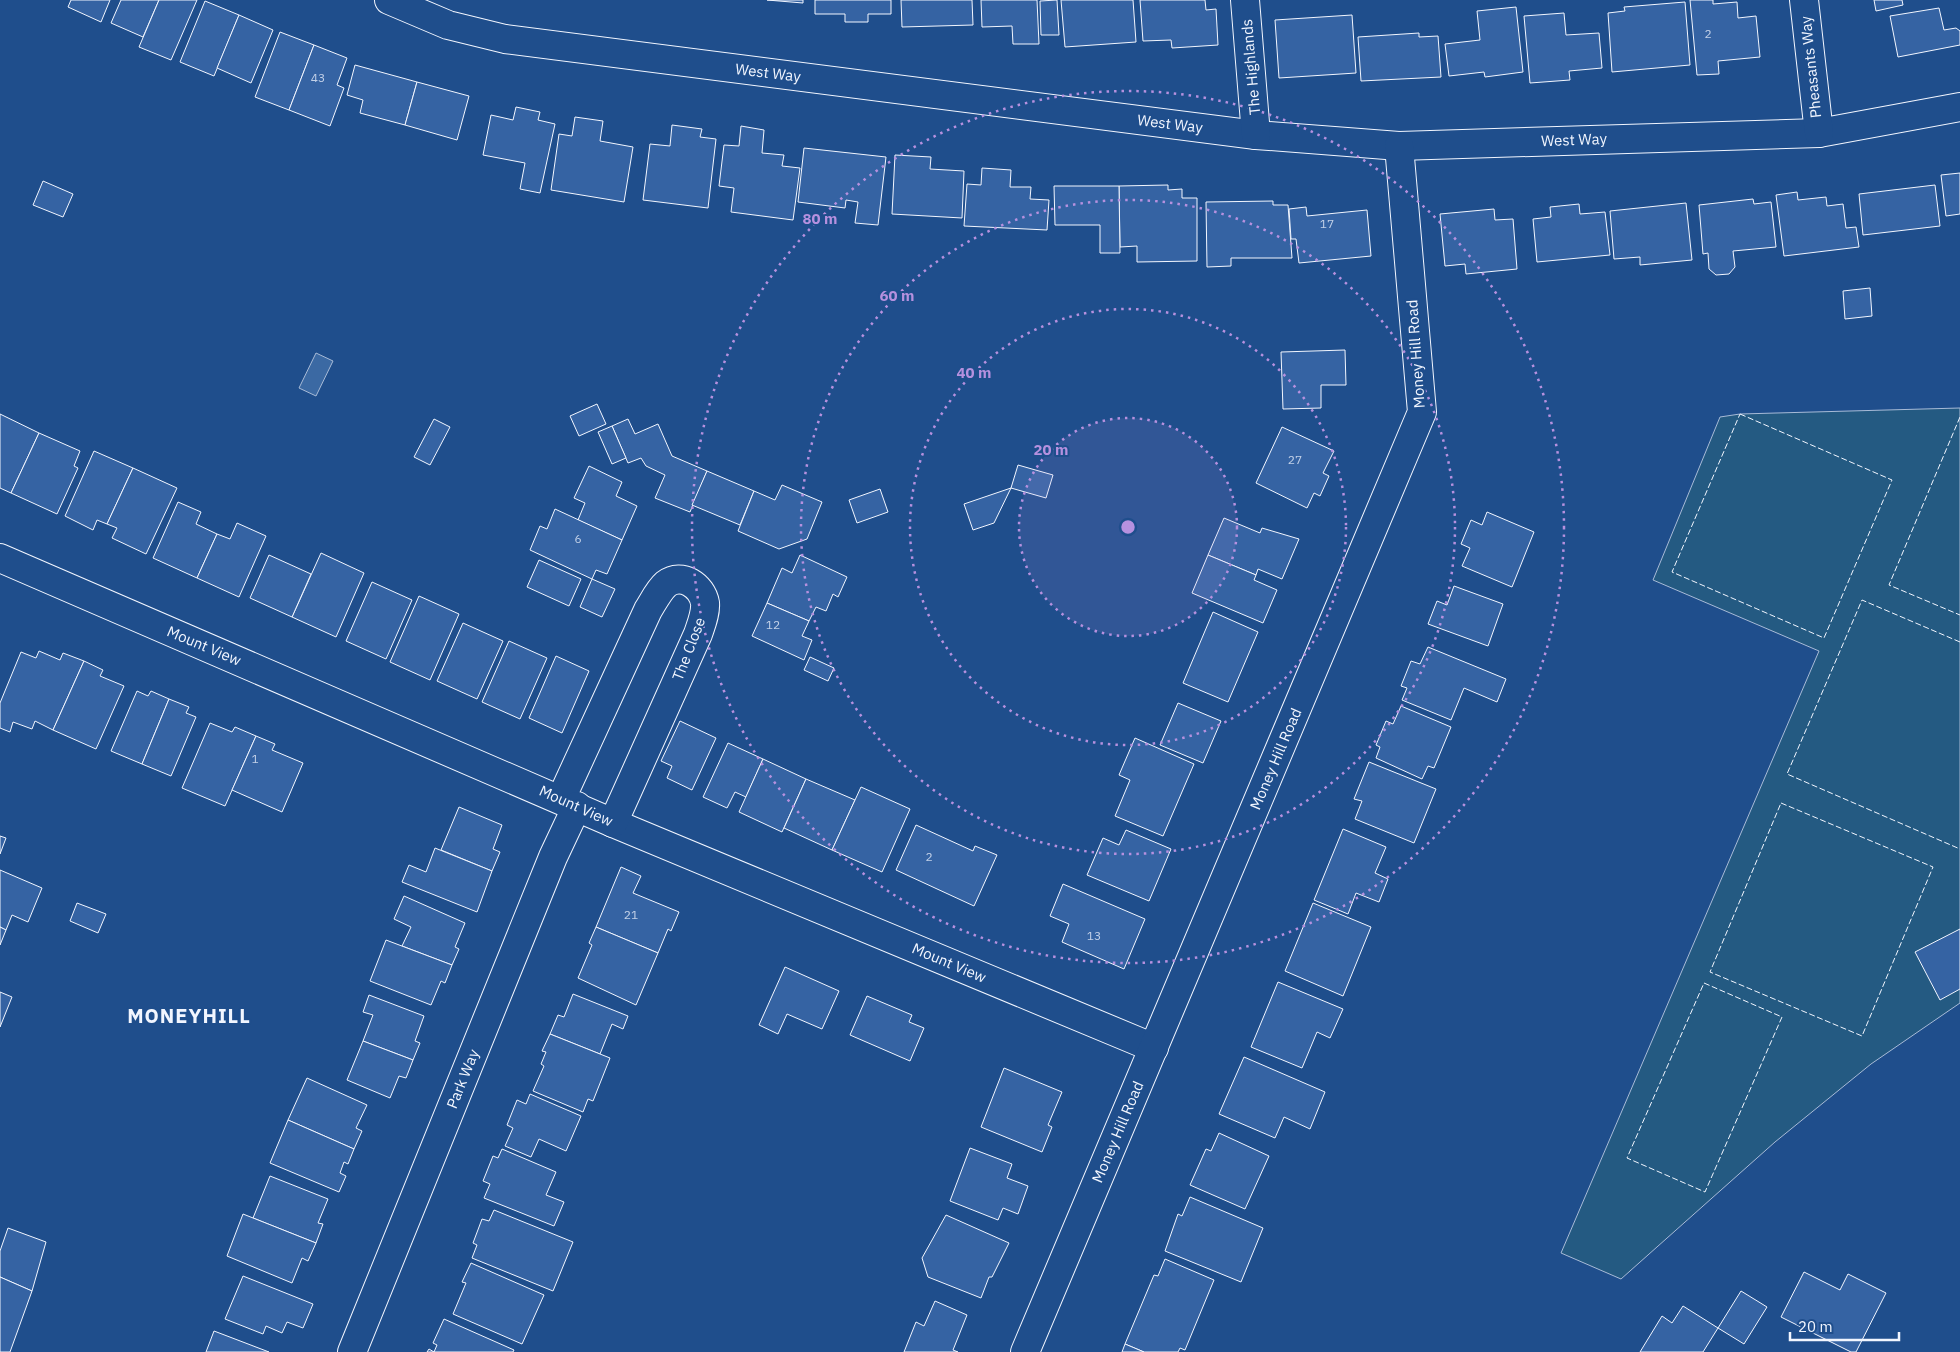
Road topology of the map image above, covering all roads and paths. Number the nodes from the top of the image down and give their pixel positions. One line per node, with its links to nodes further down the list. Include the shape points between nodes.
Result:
1 (389, 0): 6 (street, West Way, via 448,24 505,39)
2 (1246, 0): 6 (street, The Highlands)
3 (1804, 0): 5 (street, Pheasants Way)
4 (1960, 106): 5 (street, West Way)
5 (1819, 133): 7 (street, West Way)
6 (1256, 135): 7 (street, West Way)
7 (1399, 146): 11 (street, Money Hill Road, via 1422,412)
8 (2, 565): 9 (street, Mount View)
9 (569, 803): 10 (street, Mount View); 10 (street, The Close, via 648,610 666,585 674,580 690,582 697,587 705,604 698,634); 12 (street, Park Way, via 554,857)
10 (613, 823): 11 (street, Mount View)
11 (1154, 1048): 13 (street, Money Hill Road)
12 (352, 1352)
13 (1025, 1352)

